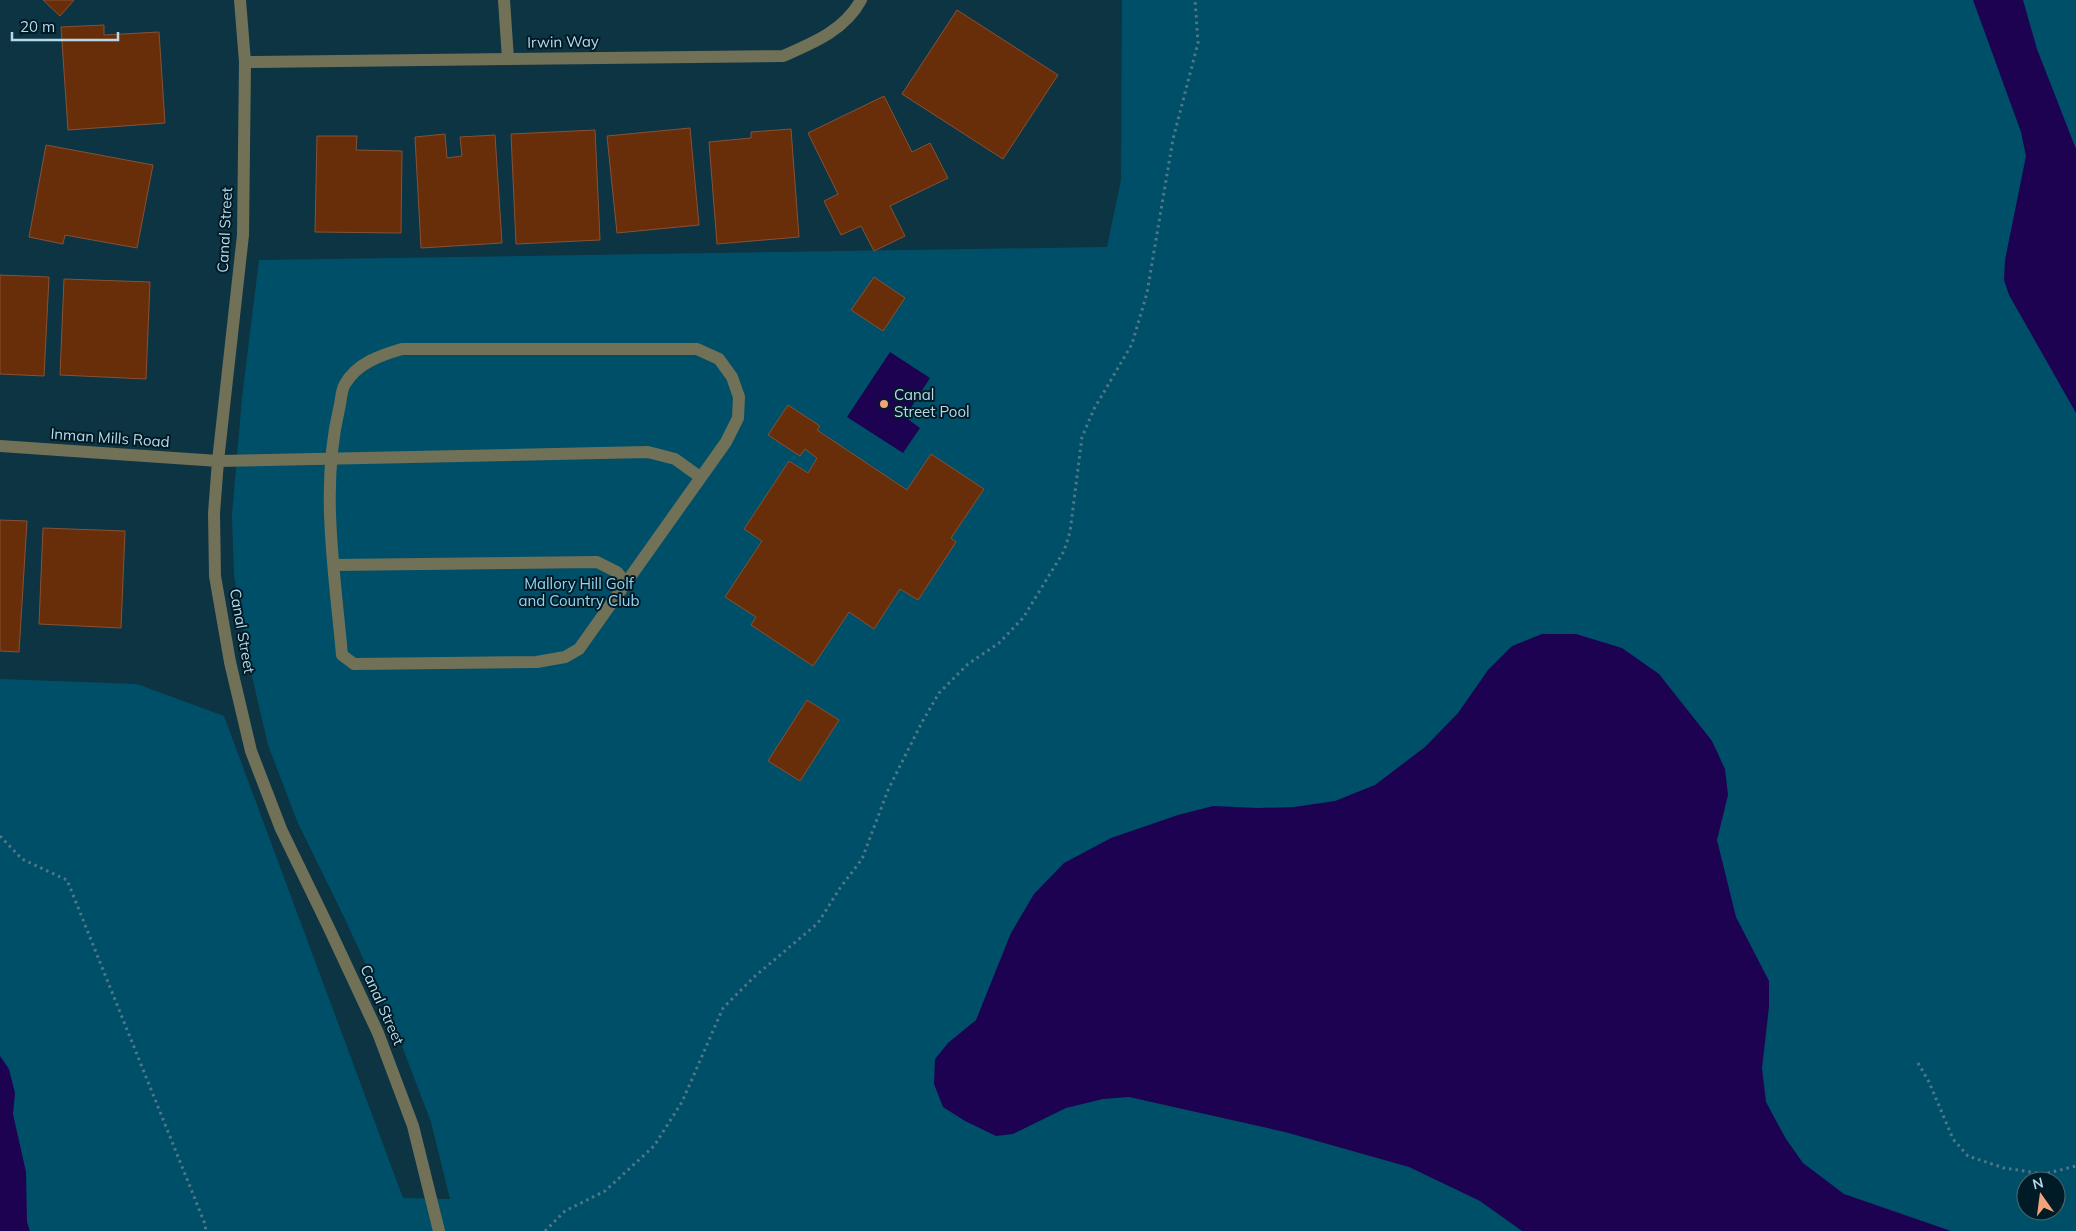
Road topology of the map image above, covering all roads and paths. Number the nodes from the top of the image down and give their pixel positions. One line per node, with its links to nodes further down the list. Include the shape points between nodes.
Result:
1 (240, 0): 6 (street, Canal Street)
2 (504, 0): 5 (street)
3 (861, 0): 5 (street, Irwin Way, via 855,12 820,40 783,56)
4 (1195, 0): 18 (path, via 1198,43 1173,139 1147,293 1132,344 1094,409 1082,437 1070,532 1064,551 1023,618 939,693 888,790 862,859 818,923 723,1008 682,1102 654,1146 605,1191 564,1211)
5 (508, 59): 6 (street, Irwin Way)
6 (245, 62): 9 (street, Canal Street, via 242,236)
7 (0, 446): 9 (street, Inman Mills Road)
8 (332, 458): 9 (street, Inman Mills Road); 10 (street, Inman Mills Road, via 648,452 675,459); 10 (street, via 345,384 363,364 383,354 402,349 697,349 719,359 732,377 738,398 738,418 726,442); 11 (street, via 329,502)
9 (218, 461): 17 (street, Canal Street, via 214,513 215,576 230,662 251,750 281,829 378,1033 413,1126)
10 (700, 477): 12 (street)
11 (334, 565): 12 (street, via 597,562 617,572); 12 (street, via 342,655 354,664 537,662 565,657 579,649)
12 (626, 583)
13 (0, 836): 16 (path, via 22,859 67,880)
14 (1918, 1063): 15 (path, via 1953,1139 1968,1156 2004,1168 2044,1174)
15 (2076, 1166)
16 (206, 1231)
17 (439, 1231)
18 (545, 1231)

